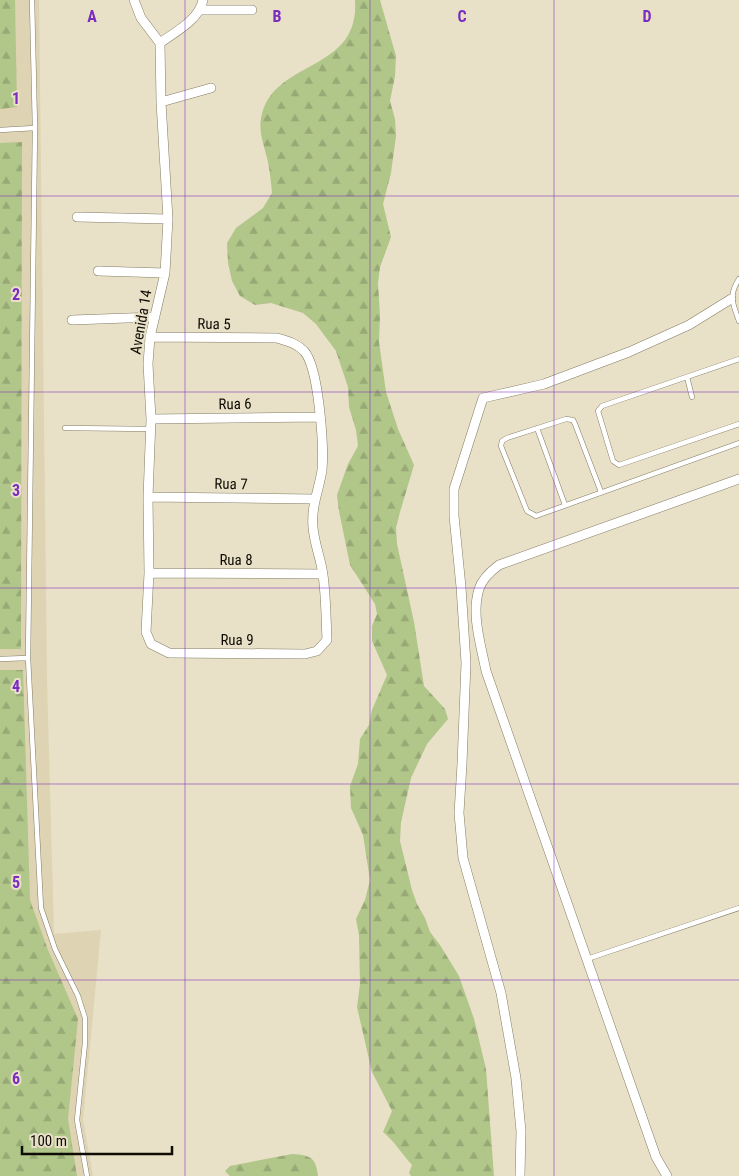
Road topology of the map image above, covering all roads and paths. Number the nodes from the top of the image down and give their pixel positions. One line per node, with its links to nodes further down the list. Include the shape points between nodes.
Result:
1 (32, 0): 9 (lane)
2 (134, 0): 6 (street, via 141,18)
3 (203, 0): 4 (street)
4 (199, 10): 5 (street); 6 (street)
5 (252, 10)
6 (160, 44): 8 (street, Avenida 14)
7 (211, 88): 8 (street)
8 (162, 102): 12 (street, Avenida 14)
9 (35, 128): 10 (lane); 40 (lane)
10 (0, 130)
11 (76, 218): 12 (street)
12 (168, 219): 14 (street, Avenida 14)
13 (98, 271): 14 (street)
14 (165, 273): 17 (street, Avenida 14)
15 (739, 279): 16 (lane)
16 (731, 299): 19 (lane); 44 (street, via 689,325 629,352 544,384 483,398 454,489 466,663 459,813 462,849 503,1002 516,1078)
17 (155, 317): 18 (street); 20 (street, Avenida 14)
18 (72, 320)
19 (739, 322)
20 (150, 336): 24 (street, Rua 5, via 276,338 292,342 304,351 311,363); 25 (street, Avenida 14)
21 (739, 359): 22 (lane)
22 (687, 377): 23 (lane); 26 (lane, via 598,408 616,464 623,465)
23 (692, 397)
24 (320, 417): 25 (street, Rua 6); 34 (street, via 322,472)
25 (151, 419): 29 (street, Avenida 14)
26 (739, 424)
27 (65, 428): 29 (lane)
28 (537, 428): 32 (lane, via 573,420); 35 (lane); 35 (lane, via 507,438 501,446 526,511 536,516)
29 (150, 429): 33 (street, Avenida 14)
30 (739, 443): 32 (lane)
31 (739, 479): 42 (street, via 499,565 479,588 476,607 486,670)
32 (601, 492): 35 (lane)
33 (148, 497): 34 (street, Rua 7); 36 (street, Avenida 14)
34 (314, 499): 37 (street, via 312,525)
35 (565, 505)
36 (149, 573): 37 (street, Rua 8); 38 (street, Avenida 14, via 146,632 151,644)
37 (323, 574): 38 (street, Rua 9, via 327,640 317,651 305,654)
38 (169, 653)
39 (0, 658): 40 (lane)
40 (28, 658): 43 (lane, via 41,908 85,1018 77,1120)
41 (739, 908): 42 (lane)
42 (587, 959): 45 (street, via 656,1157)
43 (87, 1176)
44 (520, 1176)
45 (667, 1176)

